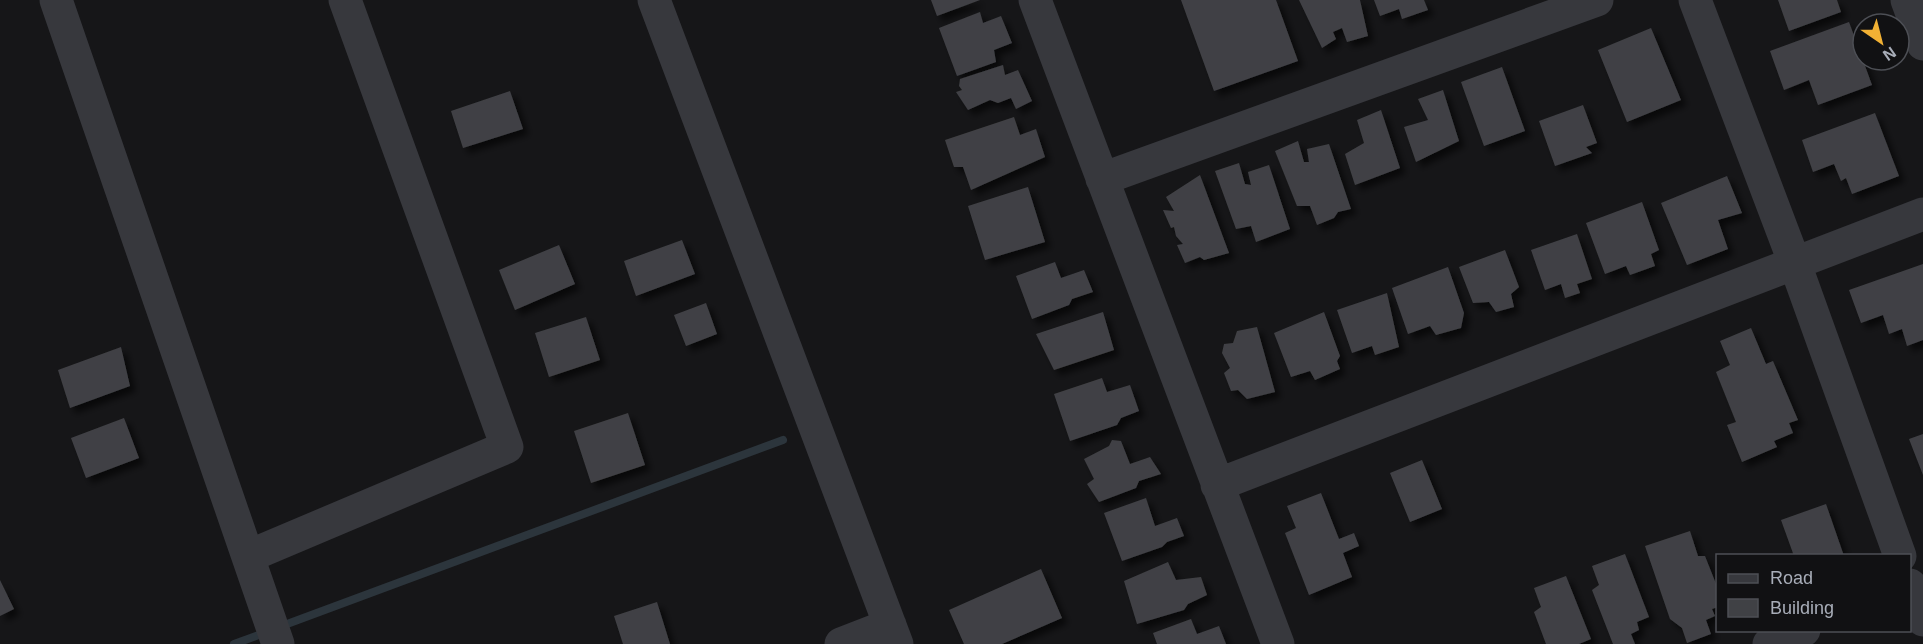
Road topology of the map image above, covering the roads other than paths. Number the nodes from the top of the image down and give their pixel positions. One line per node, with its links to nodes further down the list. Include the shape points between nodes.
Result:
1 (57, 0): 14 (street)
2 (345, 0): 14 (street, via 507,447)
3 (654, 0): 18 (street)
4 (1035, 0): 9 (street)
5 (1597, 0): 9 (street)
6 (1695, 0): 11 (street)
7 (1907, 0): 8 (street)
8 (1923, 44)
9 (1102, 179): 12 (street)
10 (1923, 214): 11 (street)
11 (1795, 264): 12 (street); 13 (street)
12 (1217, 485): 21 (street)
13 (1900, 554)
14 (249, 556): 19 (street)
15 (1911, 590): 16 (street)
16 (1923, 620)
17 (1799, 632): 22 (street)
18 (894, 634): 20 (street)
19 (278, 644)
20 (841, 644)
21 (1278, 644)
22 (1769, 644)

